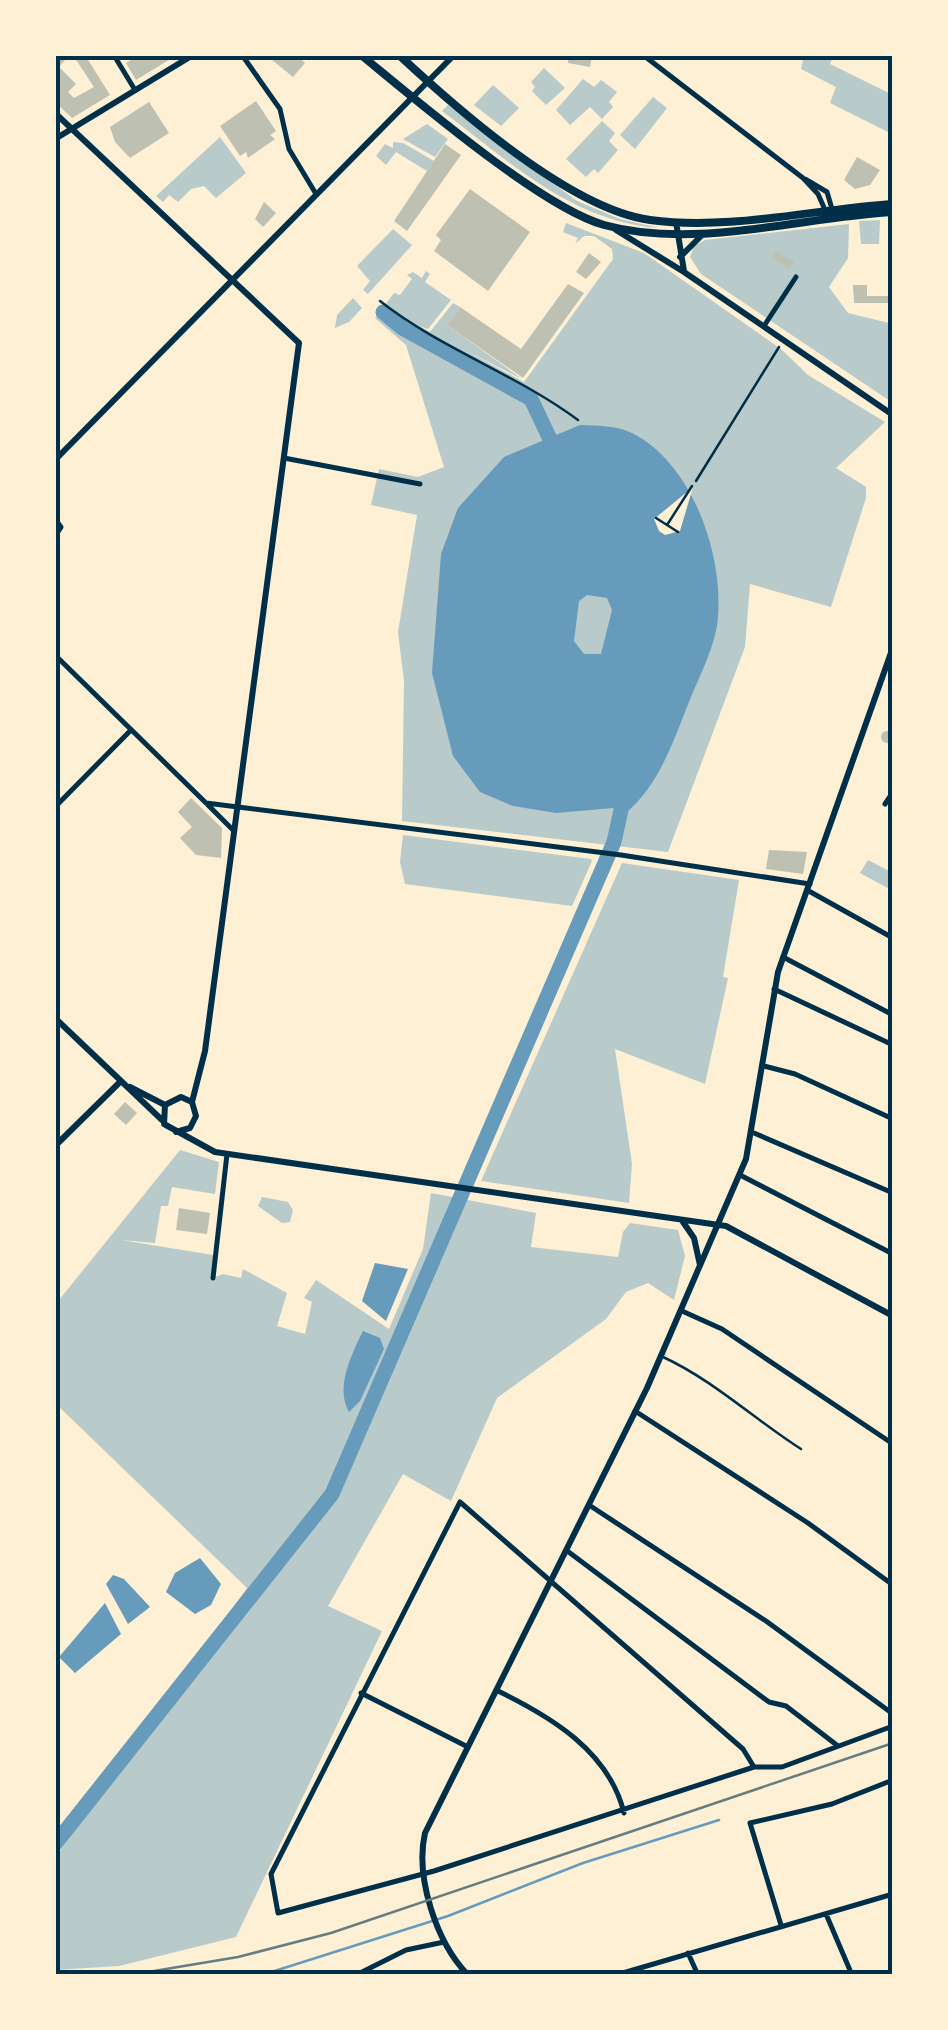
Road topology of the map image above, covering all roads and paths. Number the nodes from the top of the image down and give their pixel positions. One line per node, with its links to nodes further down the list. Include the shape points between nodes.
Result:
1 (119, 55): 9 (street)
2 (192, 55): 9 (street)
3 (242, 55): 14 (street, via 280,109 289,150)
4 (362, 55): 10 (main road)
5 (398, 55): 8 (main road)
6 (454, 55): 8 (street)
7 (642, 55): 16 (street, via 824,189)
8 (427, 82): 10 (street); 19 (main road, via 580,196)
9 (135, 90): 12 (street)
10 (413, 96): 14 (street); 18 (main road, via 555,202)
11 (55, 113): 12 (street)
12 (72, 128): 13 (street); 24 (street)
13 (55, 139)
14 (316, 194): 24 (street)
15 (893, 204): 16 (main road)
16 (829, 212): 17 (main road); 19 (main road); 20 (main road)
17 (893, 212)
18 (606, 225): 19 (main road); 22 (street)
19 (677, 227): 20 (main road); 21 (street)
20 (711, 230): 21 (street)
21 (679, 258): 22 (street)
22 (684, 272): 26 (street)
23 (796, 277): 26 (street)
24 (233, 279): 30 (street, via 299,343); 31 (street)
25 (380, 301): 29 (path, via 408,324)
26 (764, 326): 28 (street)
27 (779, 345): 32 (path)
28 (893, 415)
29 (578, 420)
30 (284, 458): 33 (street); 47 (street)
31 (55, 460)
32 (696, 481)
33 (420, 484)
34 (692, 486): 37 (path)
35 (656, 518): 37 (path)
36 (55, 519): 39 (street, via 61,527)
37 (667, 525): 38 (path)
38 (678, 532)
39 (55, 536)
40 (893, 647): 49 (street)
41 (55, 655): 42 (street)
42 (131, 730): 44 (street); 46 (street)
43 (893, 792): 45 (street)
44 (206, 803): 47 (street); 48 (street)
45 (885, 804)
46 (55, 807)
47 (236, 807): 48 (street); 49 (street, via 617,854)
48 (233, 830): 58 (street, via 202,1068)
49 (809, 887): 50 (street); 51 (street)
50 (893, 938)
51 (783, 957): 52 (street); 53 (street)
52 (774, 989): 55 (street); 56 (street)
53 (893, 1014)
54 (55, 1018): 57 (street)
55 (893, 1045)
56 (764, 1066): 60 (street); 64 (street)
57 (120, 1082): 59 (street); 61 (street); 65 (street)
58 (189, 1100): 59 (street, via 176,1097); 62 (street, via 196,1116)
59 (164, 1105): 61 (street)
60 (893, 1119)
61 (163, 1121): 63 (street)
62 (190, 1128): 63 (street); 66 (street)
63 (176, 1132): 66 (street)
64 (754, 1133): 68 (street); 69 (street)
65 (55, 1146)
66 (210, 1150): 67 (street)
67 (227, 1154): 70 (street); 74 (street)
68 (740, 1175): 71 (street); 72 (street)
69 (893, 1193)
70 (682, 1221): 71 (street); 73 (street)
71 (718, 1226): 73 (street); 76 (street)
72 (893, 1254)
73 (700, 1266): 75 (street)
74 (213, 1278)
75 (682, 1310): 77 (street); 79 (street, via 722,1329)
76 (893, 1316)
77 (662, 1356): 78 (street); 80 (lane)
78 (635, 1411): 81 (street); 84 (street)
79 (893, 1444)
80 (801, 1449)
81 (589, 1504): 82 (street); 87 (street)
82 (566, 1550): 83 (street); 89 (street, via 768,1702 786,1706)
83 (550, 1581): 85 (street); 86 (street, via 460,1502); 91 (street, via 743,1750)
84 (893, 1585)
85 (496, 1690): 90 (street); 93 (street, via 546,1716 605,1767)
86 (361, 1693): 90 (street); 94 (street, via 272,1874 278,1913)
87 (893, 1714)
88 (893, 1726): 89 (street)
89 (838, 1746): 91 (street, via 782,1767)
90 (468, 1747): 94 (street, via 425,1833)
91 (754, 1767): 93 (street)
92 (893, 1780): 97 (street, via 832,1804 750,1823)
93 (624, 1813): 94 (street)
94 (423, 1874): 98 (street)
95 (893, 1894): 96 (street)
96 (826, 1914): 97 (street); 104 (street)
97 (781, 1926): 99 (street)
98 (444, 1942): 100 (street); 101 (street, via 406,1950)
99 (688, 1953): 102 (street); 103 (street)
100 (464, 1974)
101 (356, 1975)
102 (616, 1975)
103 (698, 1975)
104 (852, 1975)

